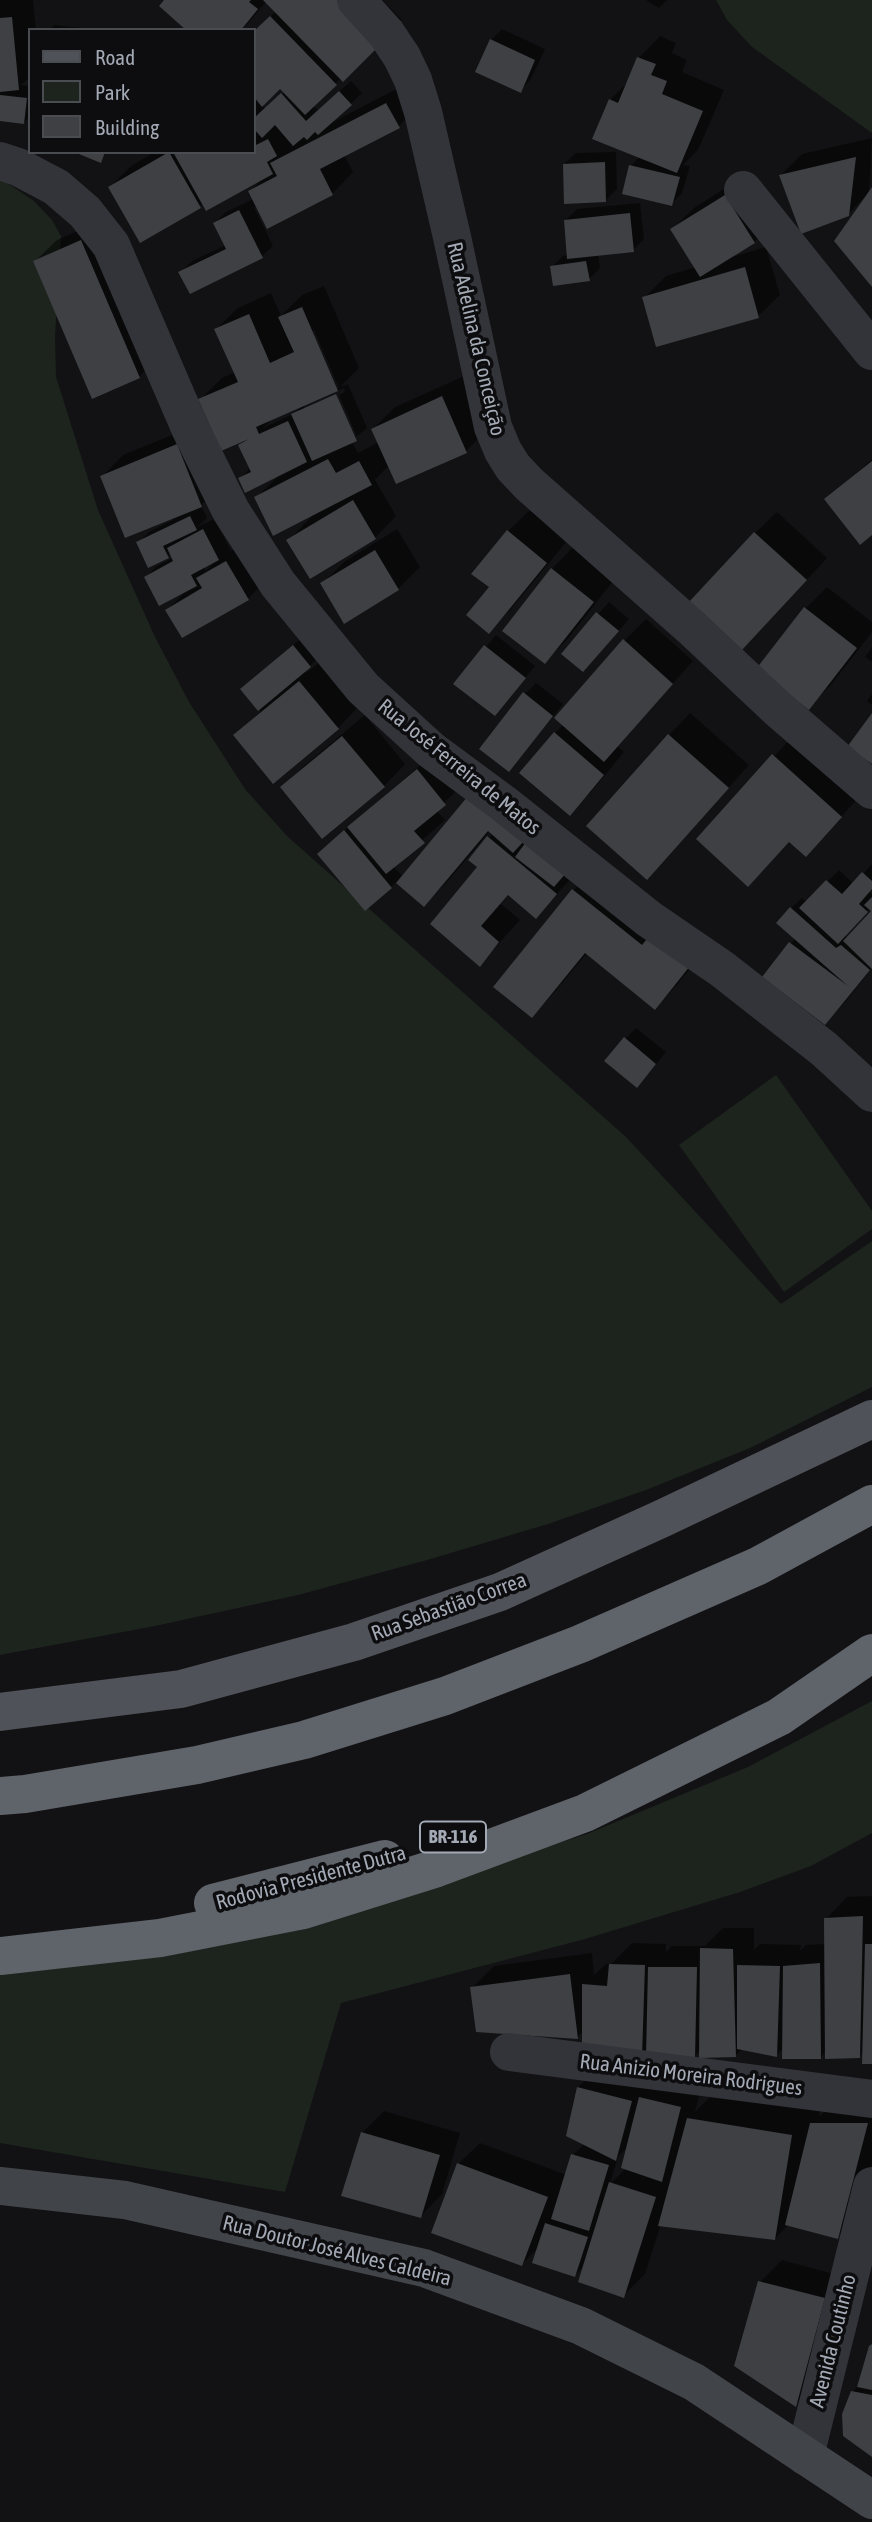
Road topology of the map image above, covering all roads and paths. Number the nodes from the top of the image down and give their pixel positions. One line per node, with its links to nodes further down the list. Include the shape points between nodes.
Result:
1 (356, 0): 5 (street, Rua Adelina da Conceição, via 386,33 414,80 493,427 513,467)
2 (0, 161): 6 (street, Rua José Ferreira de Matos, via 56,187 85,212 111,245 231,511 278,584 363,688 431,750 649,919 743,985)
3 (743, 190): 4 (street)
4 (872, 351)
5 (872, 790)
6 (872, 1093)
7 (872, 1419): 11 (main road, Rua Sebastião Correa, via 500,1592 354,1642 181,1689)
8 (872, 1504): 12 (highway, via 758,1566 580,1644 445,1696 304,1740 197,1765)
9 (872, 1639): 13 (highway, Rodovia Presidente Dutra / BR-116, via 774,1695 597,1783 410,1853 198,1907)
10 (872, 1653): 14 (highway, via 779,1717 585,1813 437,1868 290,1913 160,1938)
11 (0, 1712)
12 (0, 1796)
13 (0, 1937)
14 (0, 1956)
15 (509, 2052): 16 (street, Rua Anizio Moreira Rodrigues)
16 (872, 2099)
17 (0, 2186): 19 (street, Rua Doutor José Alves Caldeira, via 125,2200 424,2268 581,2326 644,2357 694,2382)
18 (872, 2186): 19 (street, Avenida Coutinho)
19 (805, 2456): 20 (street, Rua Doutor José Alves Caldeira)
20 (872, 2500)

